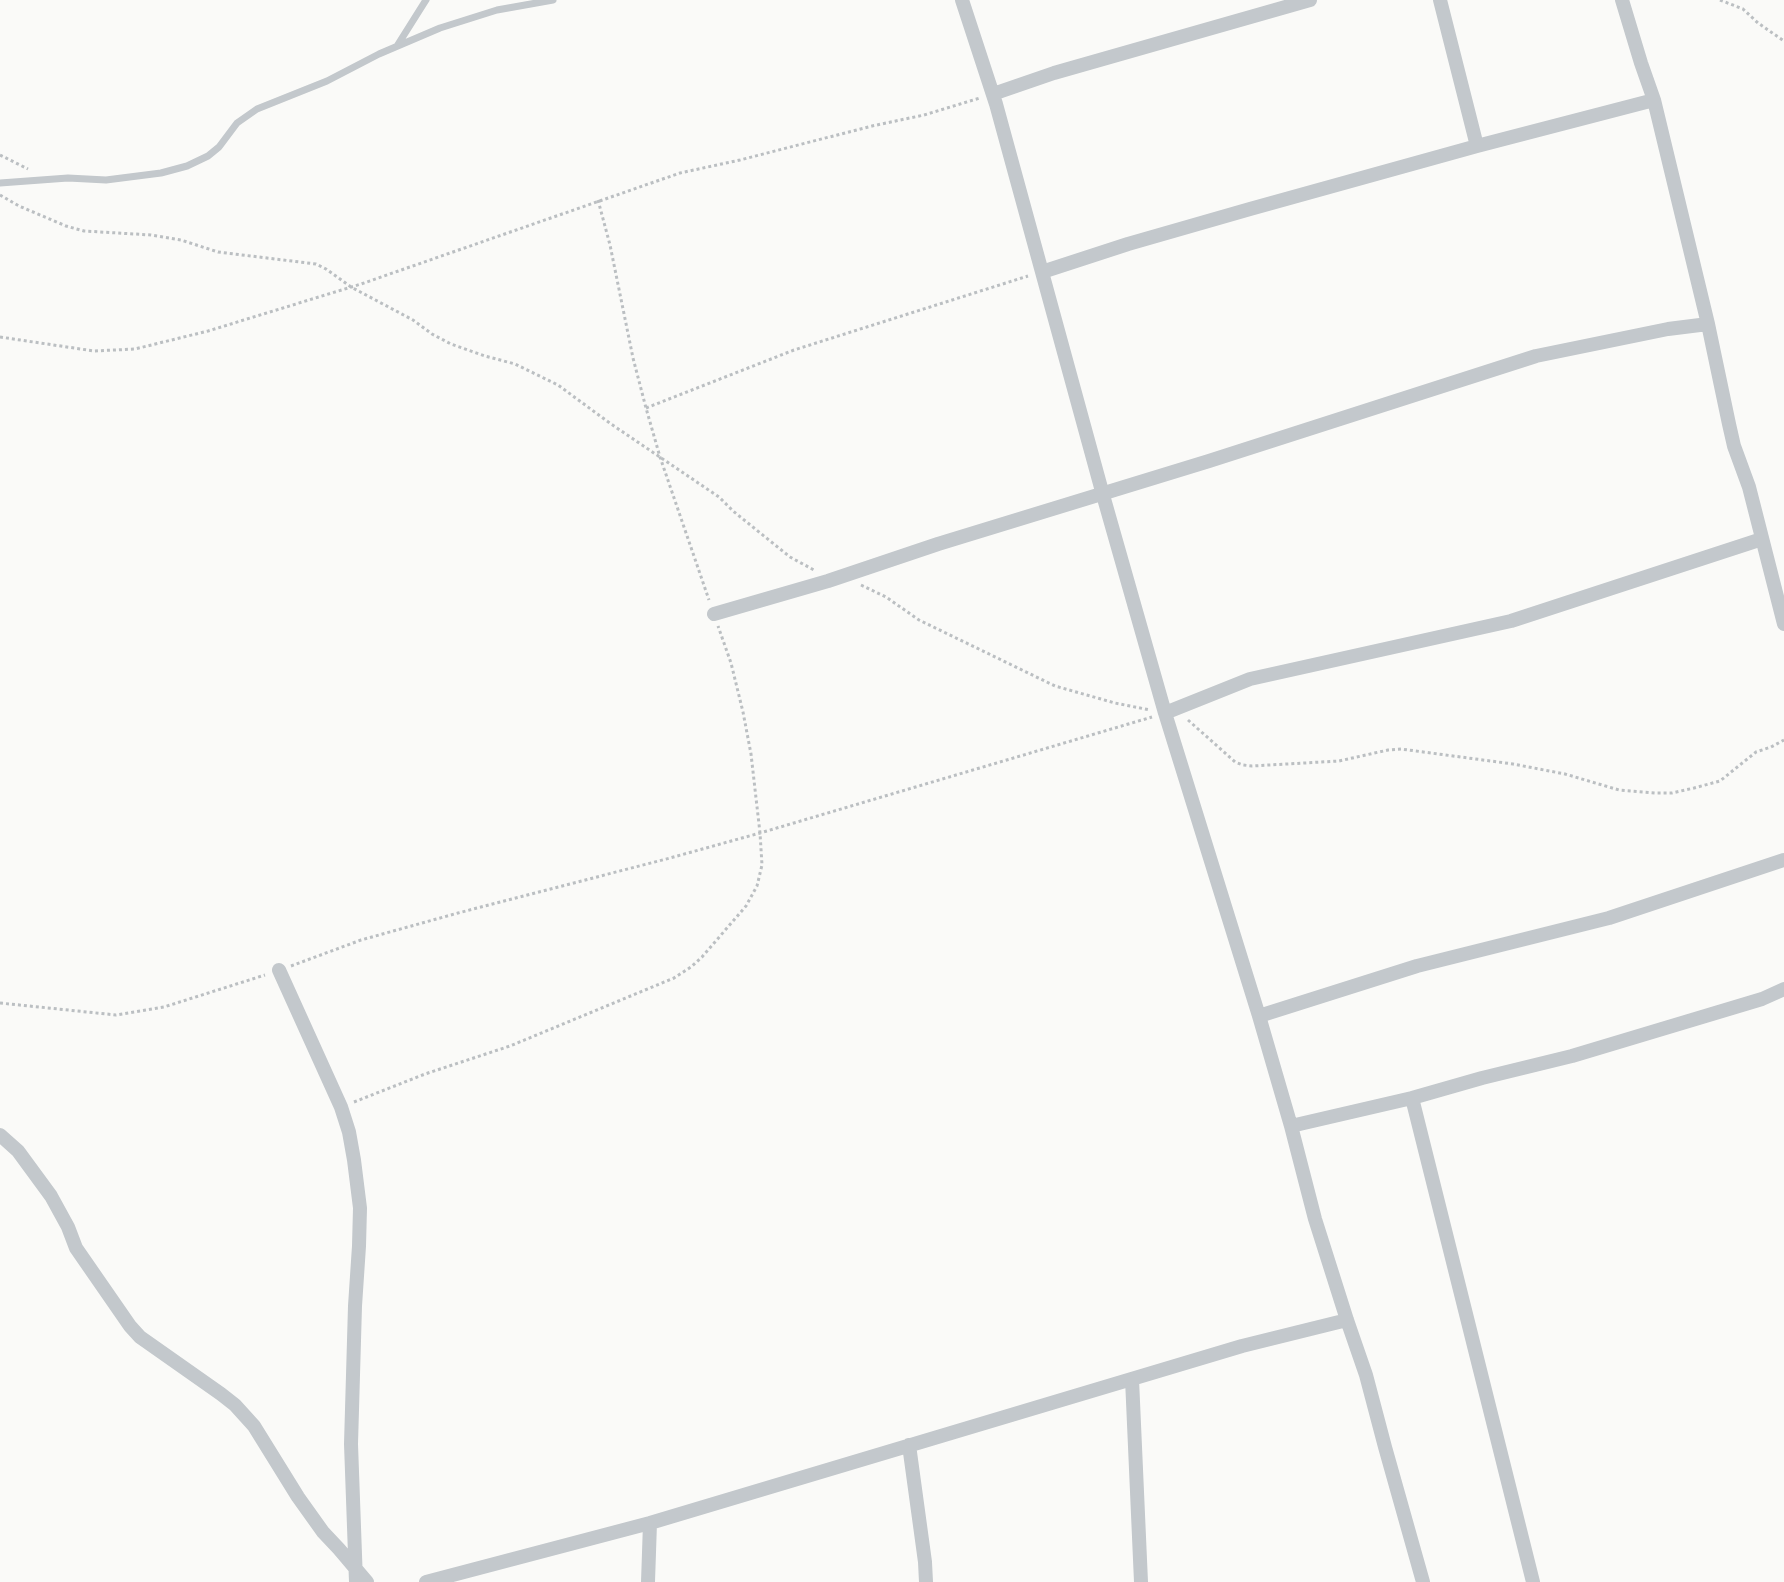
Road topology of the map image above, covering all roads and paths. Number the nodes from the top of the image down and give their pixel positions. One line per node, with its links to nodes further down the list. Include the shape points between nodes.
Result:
1 (426, 0): 10 (lane)
2 (553, 0): 10 (lane, via 497,10 440,28)
3 (962, 0): 11 (street)
4 (1310, 0): 8 (street)
5 (1440, 0): 13 (street)
6 (1622, 0): 12 (street)
7 (1720, 0): 9 (path, via 1743,9)
8 (1288, 4): 11 (street)
9 (1784, 41)
10 (396, 48): 15 (lane, via 257,109 237,123 208,156 187,166 106,180)
11 (993, 94): 18 (path, via 924,115 680,173); 19 (street)
12 (1654, 100): 13 (street); 21 (street)
13 (1477, 146): 19 (street)
14 (0, 155): 15 (path)
15 (50, 179): 16 (lane)
16 (0, 183)
17 (0, 195): 20 (path, via 84,231 151,235 218,252 316,264)
18 (598, 200): 20 (path); 23 (path)
19 (1042, 272): 23 (path, via 794,350); 25 (street)
20 (351, 287): 22 (path, via 135,349 94,351); 24 (path, via 451,344 515,364 558,385)
21 (1708, 324): 25 (street, via 1536,356); 26 (street, via 1732,435)
22 (0, 337)
23 (646, 408): 24 (path)
24 (660, 457): 27 (path, via 719,498 790,557); 28 (path)
25 (1102, 495): 27 (street); 30 (street)
26 (1762, 539): 29 (street); 30 (street, via 1511,621 1250,680)
27 (839, 578): 28 (street); 30 (path, via 886,597 919,620 1055,686)
28 (714, 614): 32 (path, via 743,712)
29 (1784, 624)
30 (1165, 713): 31 (path, via 1191,722 1243,765 1339,761 1401,749 1513,764 1635,793 1672,793 1712,784 1756,752); 32 (path); 37 (street)
31 (1784, 740)
32 (760, 833): 34 (path, via 361,940); 39 (path, via 762,865 746,906 709,950 683,973 510,1046)
33 (1784, 860): 37 (street, via 1609,918 1417,966)
34 (279, 970): 36 (path, via 164,1007 116,1015); 39 (street)
35 (1784, 990): 38 (street, via 1572,1056)
36 (0, 1003)
37 (1259, 1016): 40 (street)
38 (1412, 1098): 40 (street); 53 (street)
39 (341, 1107): 46 (street, via 349,1132 360,1208 351,1444)
40 (1291, 1126): 42 (street)
41 (0, 1135): 46 (street, via 18,1151 51,1196 76,1248 129,1326 235,1405 254,1426 304,1506)
42 (1347, 1320): 43 (street); 52 (street)
43 (1132, 1379): 44 (street); 51 (street)
44 (909, 1445): 45 (street); 50 (street)
45 (651, 1523): 48 (street); 49 (street)
46 (356, 1575): 47 (street)
47 (367, 1582)
48 (426, 1582)
49 (648, 1582)
50 (926, 1582)
51 (1141, 1582)
52 (1423, 1582)
53 (1533, 1582)

